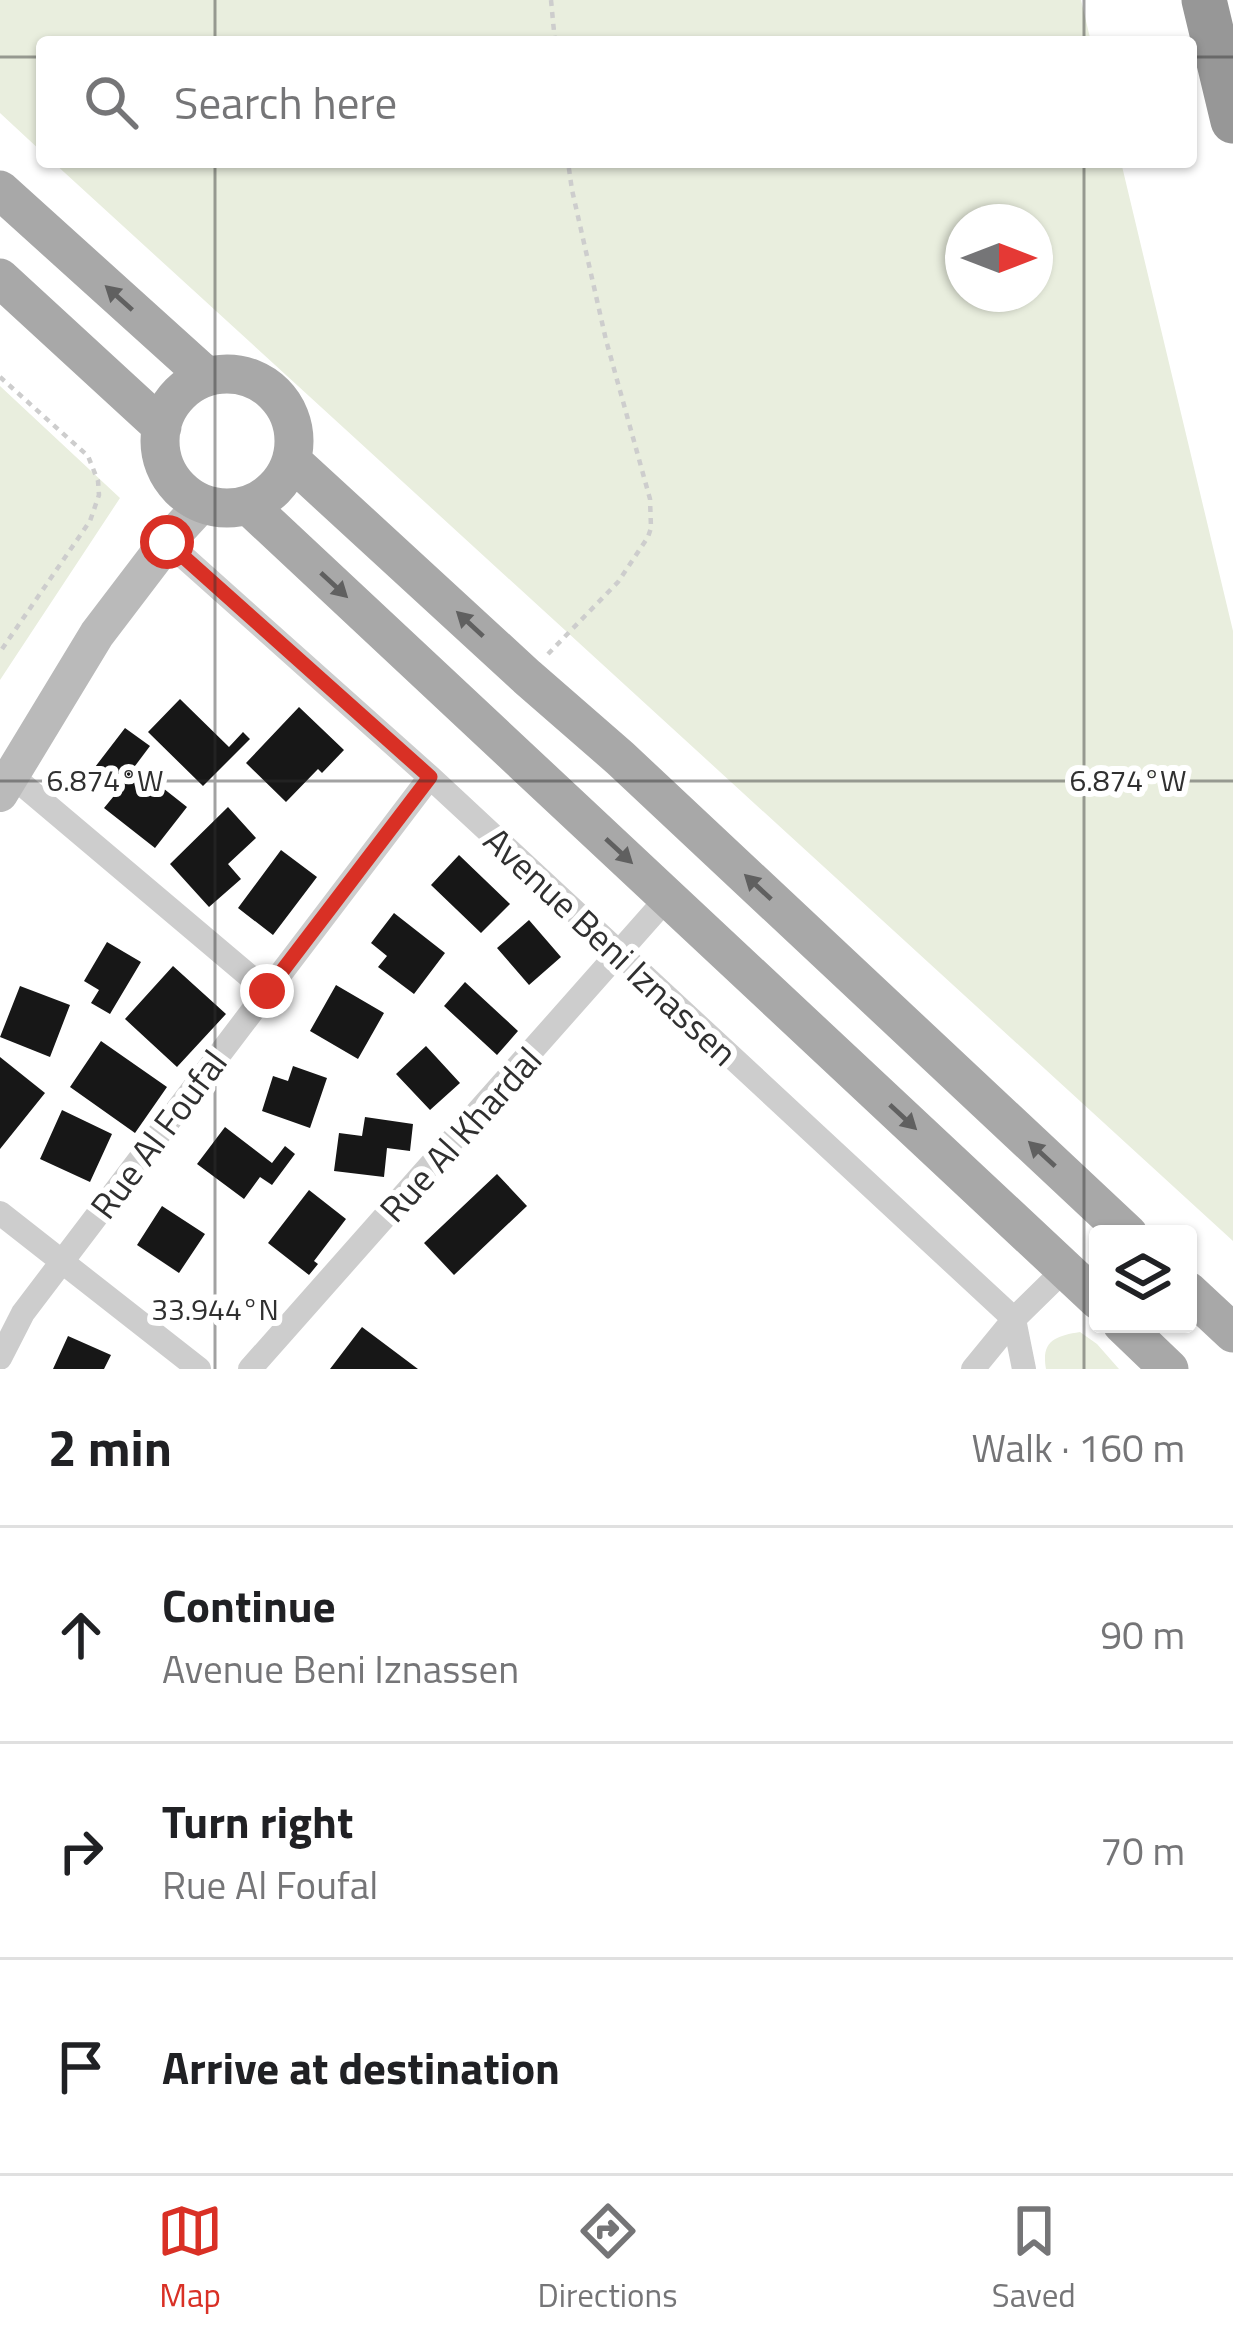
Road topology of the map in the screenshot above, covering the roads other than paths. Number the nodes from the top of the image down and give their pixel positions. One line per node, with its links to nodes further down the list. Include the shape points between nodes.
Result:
1 (1204, 0): 2 (highway)
2 (1233, 121)
3 (0, 190): 5 (main road, one-way to 3)
4 (0, 278): 6 (main road)
5 (206, 376): 6 (main road, via 170,405); 7 (main road, via 252,377 269,387 292,421)
6 (162, 427): 8 (main road, via 167,473)
7 (292, 461): 9 (main road, via 268,494); 17 (main road, one-way to 7)
8 (202, 504): 9 (main road); 10 (street)
9 (248, 505): 13 (main road, one-way to 13)
10 (167, 542): 11 (street, Avenue Beni Iznassen); 12 (street, via 97,634)
11 (430, 777): 14 (street, Avenue Beni Iznassen); 15 (street, Rue Al Foufal)
12 (5, 784): 15 (street)
13 (668, 897): 14 (street, Rue Al Khardal); 19 (main road, one-way to 19)
14 (619, 955): 22 (street, Avenue Beni Iznassen); 27 (street, Rue Al Khardal)
15 (267, 991): 18 (street, Rue Al Foufal)
16 (0, 1213): 18 (street)
17 (1118, 1225)
18 (61, 1262): 25 (street, Rue Al Foufal); 26 (street)
19 (1065, 1269): 20 (main road); 22 (street)
20 (1089, 1292)
21 (1197, 1299): 24 (main road)
22 (1015, 1318): 28 (street); 29 (street)
23 (1131, 1333): 30 (main road)
24 (1233, 1333)
25 (0, 1358)
26 (199, 1369)
27 (250, 1369)
28 (973, 1369)
29 (1024, 1369)
30 (1169, 1369)

